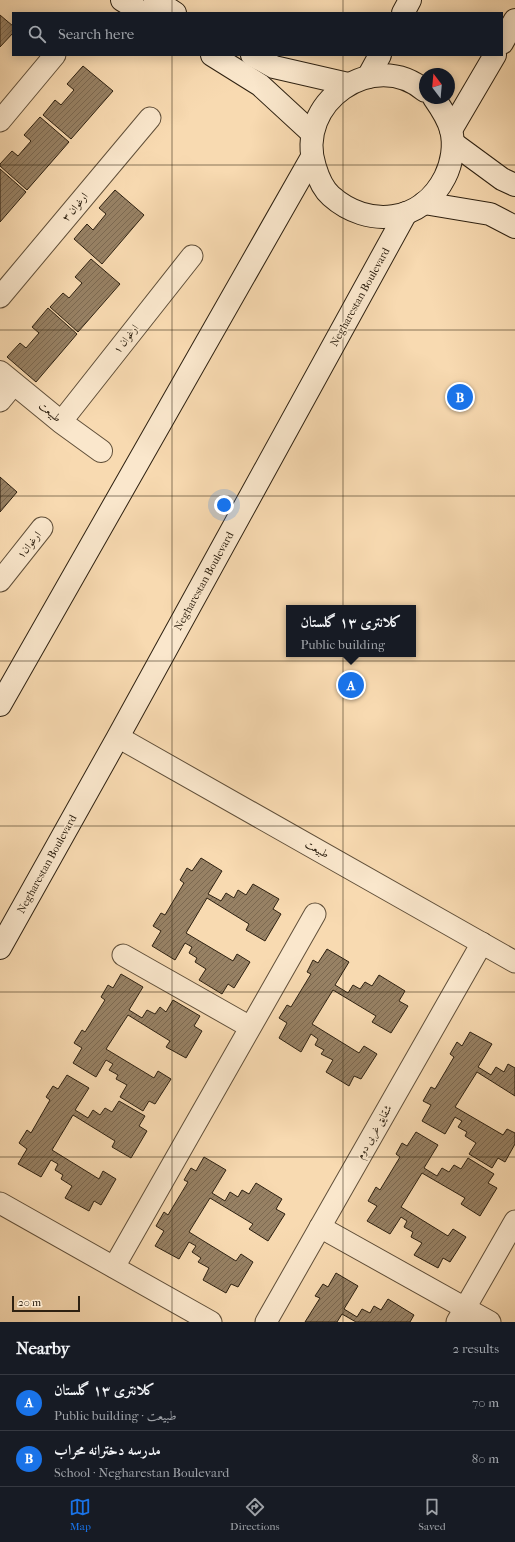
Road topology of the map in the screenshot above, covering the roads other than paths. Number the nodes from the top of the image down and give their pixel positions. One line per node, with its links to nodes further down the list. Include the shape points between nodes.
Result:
1 (122, 0): 4 (main road)
2 (155, 0): 5 (main road)
3 (410, 0): 6 (main road)
4 (141, 12)
5 (173, 12)
6 (404, 12)
7 (515, 20): 8 (main road)
8 (503, 41)
9 (54, 56): 18 (street)
10 (214, 56): 19 (main road, via 260,85)
11 (254, 56): 14 (main road, via 274,67)
12 (379, 56): 14 (main road)
13 (494, 56): 20 (main road)
14 (358, 81): 15 (main road, via 386,76 404,79); 19 (main road, via 332,96 319,114)
15 (419, 86)
16 (438, 104): 20 (main road, via 445,113)
17 (150, 118): 26 (street, ارغوان ۳)
18 (0, 121)
19 (312, 133): 21 (main road)
20 (452, 137): 22 (main road, via 502,179); 23 (main road, Negharestan Boulevard, via 450,166 440,186)
21 (312, 158): 23 (main road, via 318,177 326,189 346,207 365,215 379,217); 33 (main road)
22 (515, 185)
23 (415, 208): 24 (main road, via 490,214); 34 (main road, Negharestan Boulevard)
24 (515, 227)
25 (192, 256): 29 (street, ارغوان ۱)
26 (0, 297)
27 (7, 378): 28 (street); 29 (main road, طبیعت)
28 (0, 401)
29 (61, 422): 30 (main road, طبیعت)
30 (101, 450)
31 (42, 528): 32 (street, ارغوان۱)
32 (0, 581)
33 (0, 705)
34 (118, 737): 36 (street, طبیعت); 37 (main road, Negharestan Boulevard)
35 (315, 914): 40 (street)
36 (482, 943): 39 (street, طبیعت); 43 (street, شقایق غربی دوم)
37 (0, 948)
38 (123, 955): 40 (street)
39 (515, 962)
40 (250, 1027): 44 (street)
41 (0, 1203): 44 (street)
42 (515, 1220): 45 (street)
43 (320, 1227): 45 (street); 47 (street, شقایق غربی دوم)
44 (114, 1267): 46 (street)
45 (461, 1315): 48 (street)
46 (211, 1322)
47 (266, 1322)
48 (490, 1322)

